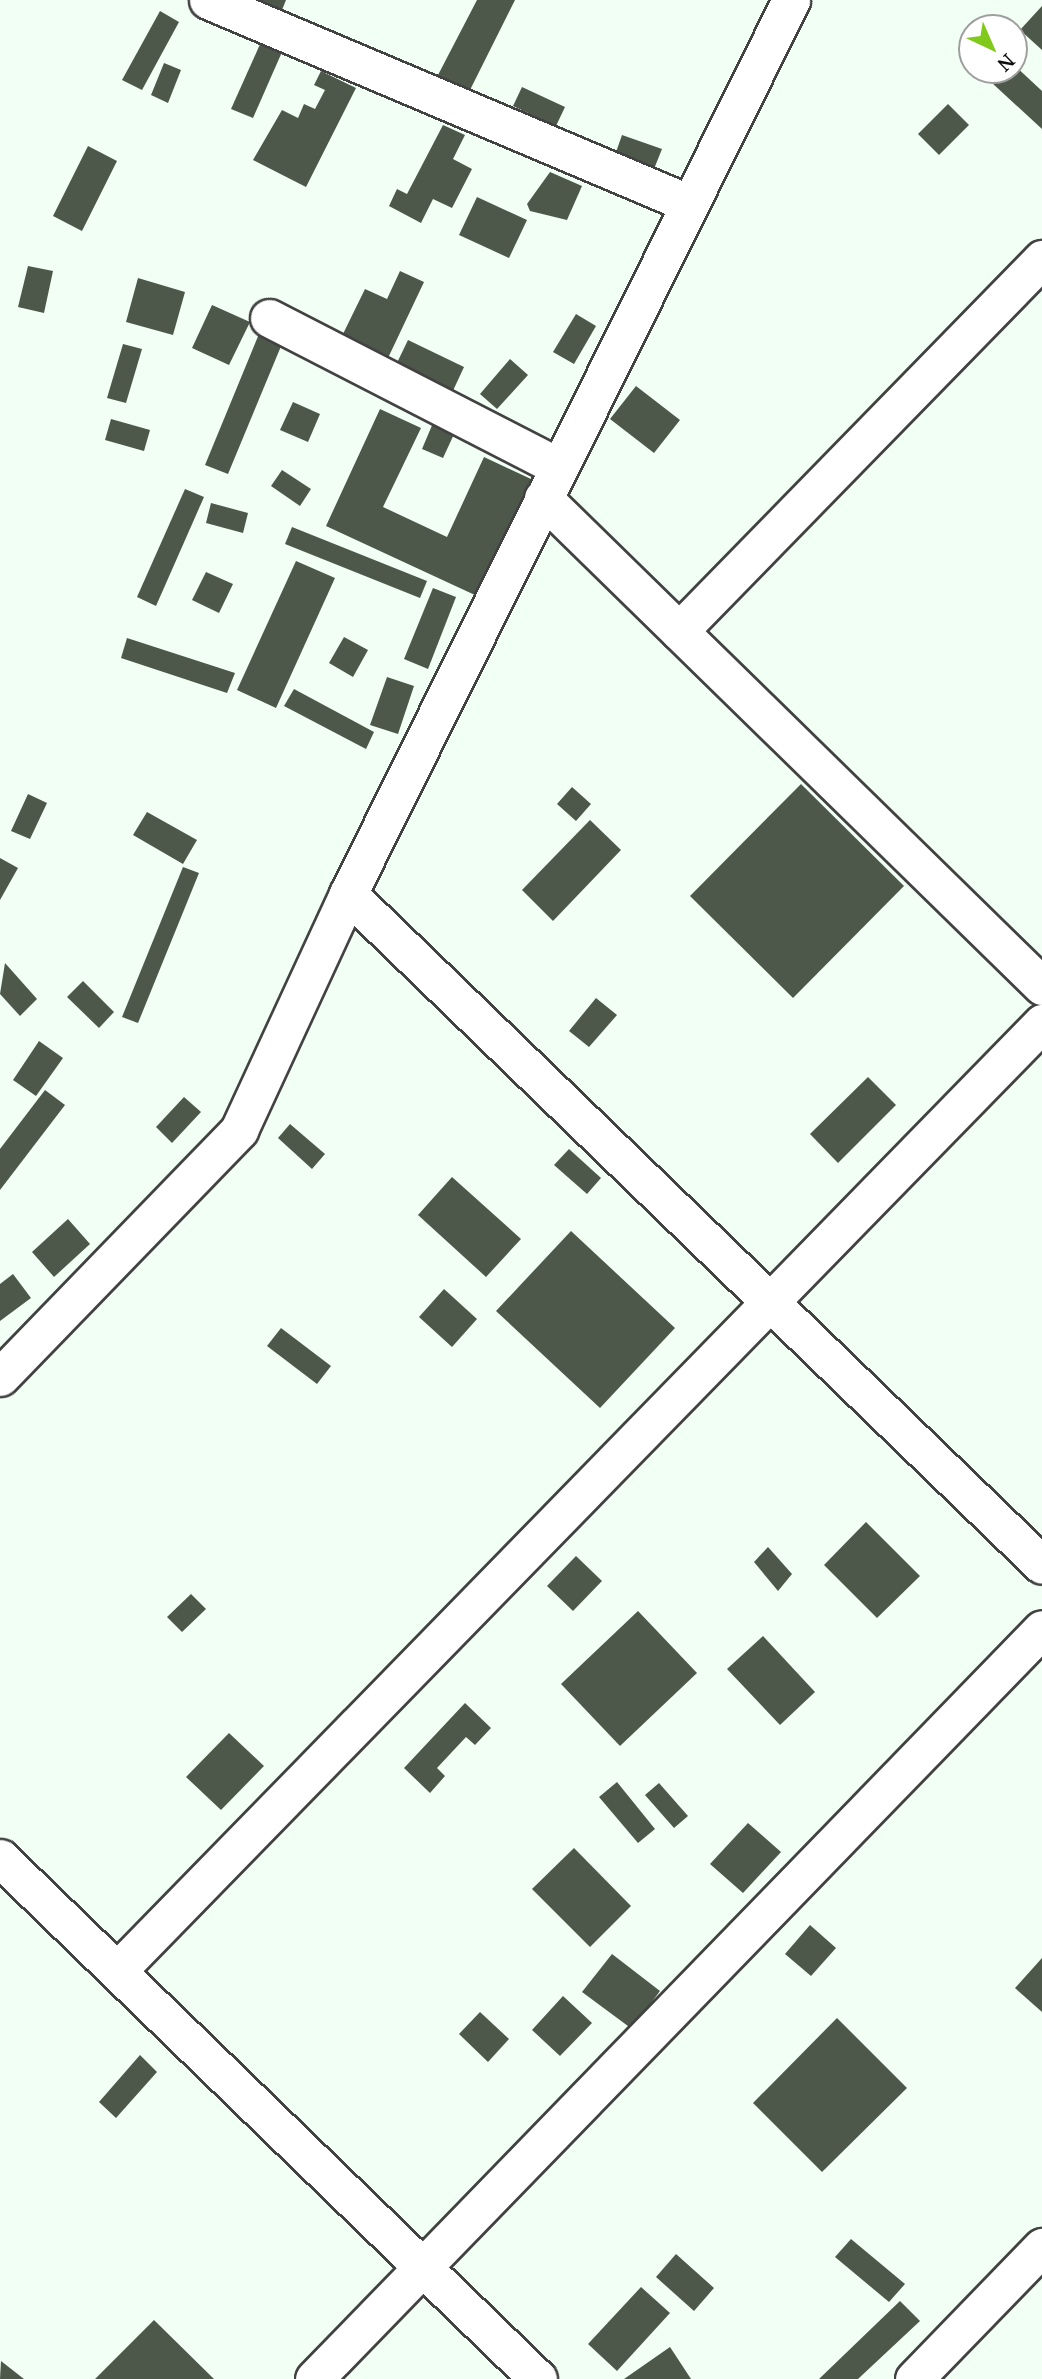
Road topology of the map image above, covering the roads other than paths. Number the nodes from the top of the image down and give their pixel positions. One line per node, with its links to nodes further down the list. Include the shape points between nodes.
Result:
1 (208, 0): 3 (street)
2 (791, 0): 3 (street)
3 (690, 204): 6 (street)
4 (1042, 259): 7 (street)
5 (269, 318): 6 (street)
6 (551, 483): 7 (street); 8 (street)
7 (679, 631): 9 (street)
8 (348, 894): 11 (street); 12 (street, via 239,1130)
9 (1042, 986)
10 (1042, 1023): 11 (street)
11 (770, 1302): 13 (street); 16 (street)
12 (0, 1377)
13 (1042, 1565)
14 (1042, 1629): 18 (street)
15 (0, 1858): 16 (street)
16 (117, 1971): 18 (street)
17 (1042, 2247): 21 (street)
18 (423, 2267): 19 (street); 20 (street)
19 (314, 2379)
20 (538, 2379)
21 (914, 2379)

